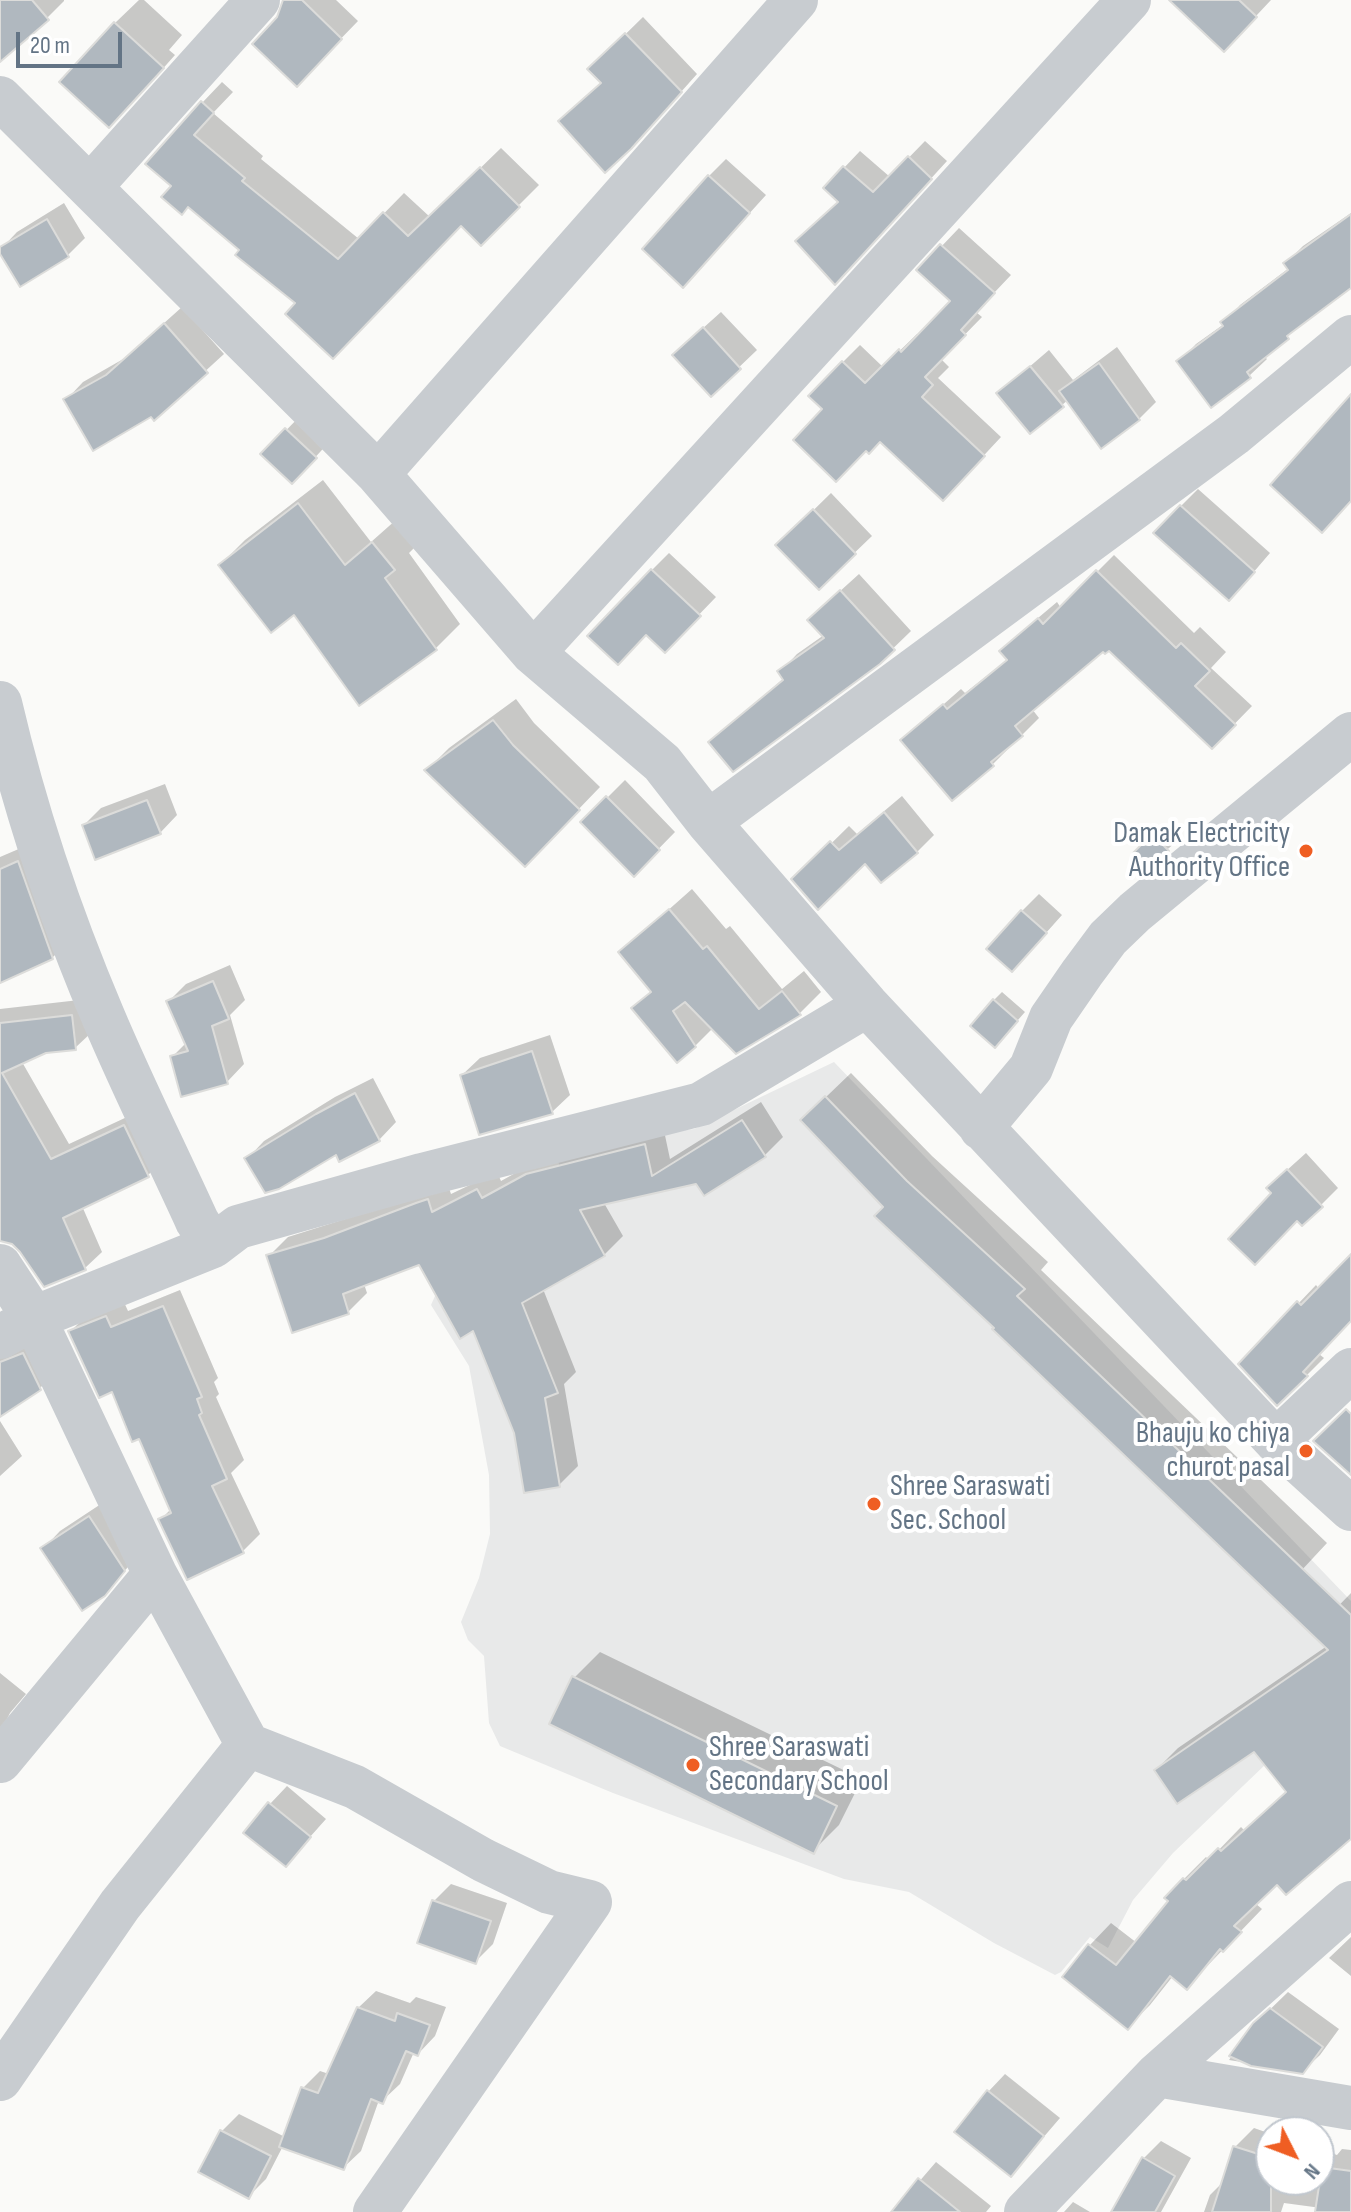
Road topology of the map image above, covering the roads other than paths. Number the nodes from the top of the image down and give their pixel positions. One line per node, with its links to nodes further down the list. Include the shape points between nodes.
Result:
1 (258, 0): 5 (street)
2 (796, 0): 7 (street)
3 (1129, 0): 8 (street)
4 (0, 98): 5 (street)
5 (90, 187): 7 (street)
6 (1351, 337): 11 (street, via 1234,434)
7 (378, 474): 8 (street)
8 (533, 653): 11 (street, via 662,763)
9 (0, 703): 14 (street, via 28,808 103,1016)
10 (1351, 734): 13 (street, via 1108,938 1051,1018 1031,1068)
11 (708, 822): 12 (street)
12 (867, 1005): 13 (street); 14 (street, via 701,1104 238,1227)
13 (981, 1128): 18 (street)
14 (213, 1246): 16 (street)
15 (0, 1266): 16 (street)
16 (17, 1327): 20 (street)
17 (1351, 1370): 18 (street)
18 (1276, 1441): 19 (street)
19 (1351, 1509)
20 (155, 1574): 21 (street); 22 (street)
21 (248, 1745): 25 (street, via 120,1905); 27 (street, via 355,1787 549,1892 590,1902)
22 (0, 1761)
23 (1351, 1903): 24 (street)
24 (1157, 2075): 26 (street); 28 (street)
25 (0, 2079)
26 (1351, 2108)
27 (375, 2212)
28 (1026, 2212)

